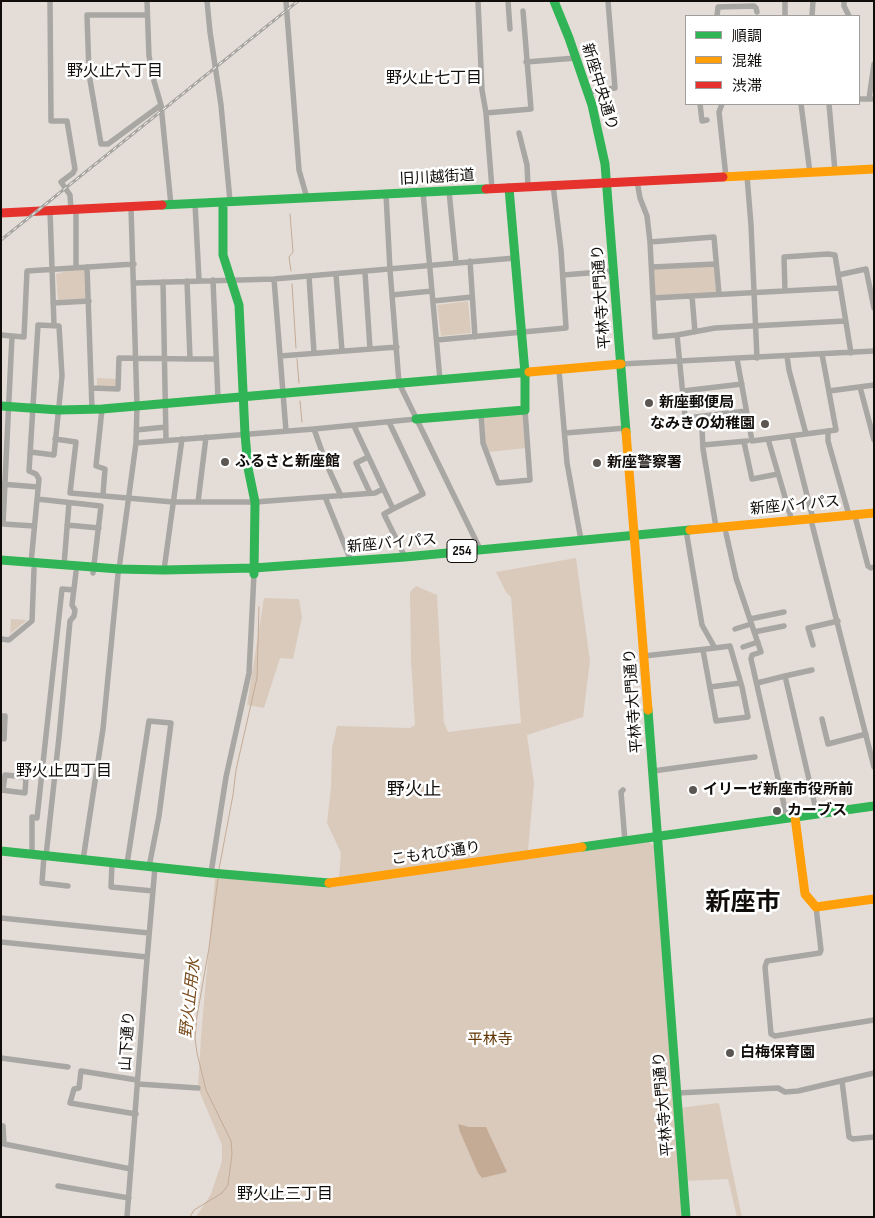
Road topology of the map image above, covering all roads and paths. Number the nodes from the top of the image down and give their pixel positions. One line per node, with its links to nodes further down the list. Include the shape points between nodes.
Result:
1 (50, 1): 52 (street, via 51,121 67,121 74,169 61,182 70,195)
2 (147, 1): 14 (street)
3 (207, 1): 48 (street, via 221,105)
4 (286, 1): 47 (street, via 299,170)
5 (478, 1): 30 (street)
6 (508, 1): 19 (street)
7 (554, 1): 20 (main road, 新座中央通り)
8 (608, 1): 23 (street, via 615,88)
9 (785, 1): 16 (street)
10 (813, 1): 17 (street)
11 (844, 1): 18 (street)
12 (523, 11): 21 (street)
13 (757, 12): 15 (street, via 754,6 718,7)
14 (147, 15): 25 (street, via 149,56); 25 (street, via 88,15 89,74 101,144 108,144)
15 (717, 15)
16 (785, 15)
17 (812, 15)
18 (848, 15)
19 (510, 29)
20 (576, 58): 21 (street); 23 (main road, 新座中央通り)
21 (526, 62): 30 (street, via 531,109)
22 (874, 64): 24 (street)
23 (588, 92): 39 (main road, 新座中央通り, via 601,140)
24 (871, 99)
25 (161, 105): 50 (street)
26 (700, 105): 31 (street, via 702,120)
27 (722, 105): 37 (street)
28 (801, 105): 35 (street)
29 (829, 105): 34 (street)
30 (486, 113): 43 (street)
31 (707, 120)
32 (519, 132): 41 (street, via 527,165)
33 (874, 169): 34 (main road, 旧川越街道)
34 (835, 171): 35 (main road, 旧川越街道)
35 (810, 173): 36 (main road, 旧川越街道)
36 (747, 176): 37 (main road, 旧川越街道); 83 (street)
37 (726, 177): 38 (main road, 旧川越街道)
38 (637, 181): 39 (main road, 旧川越街道); 55 (street)
39 (606, 182): 40 (main road, 旧川越街道); 67 (main road, 平林寺大門通り)
40 (553, 185): 41 (main road, 旧川越街道); 71 (street)
41 (528, 187): 42 (main road, 旧川越街道)
42 (509, 188): 43 (main road, 旧川越街道); 56 (main road)
43 (492, 189): 44 (main road, 旧川越街道)
44 (449, 191): 45 (main road, 旧川越街道); 58 (street)
45 (423, 192): 46 (main road, 旧川越街道); 60 (street)
46 (386, 194): 47 (main road, 旧川越街道); 66 (street)
47 (307, 198): 48 (main road, 旧川越街道)
48 (227, 202): 49 (main road, 旧川越街道); 76 (main road, via 223,254)
49 (195, 203): 50 (main road, 旧川越街道); 74 (street)
50 (171, 205): 51 (main road, 旧川越街道)
51 (131, 206): 52 (main road, 旧川越街道); 59 (street)
52 (73, 209): 53 (main road, 旧川越街道); 62 (street)
53 (50, 211): 54 (main road, 旧川越街道); 65 (street)
54 (1, 213)
55 (650, 242): 61 (street, via 714,238); 64 (street)
56 (515, 258): 57 (street); 96 (main road)
57 (470, 261): 58 (street); 87 (street)
58 (456, 262): 60 (street)
59 (134, 264): 63 (street); 79 (street)
60 (430, 264): 66 (street); 81 (street)
61 (716, 264): 64 (street); 84 (street)
62 (76, 267): 63 (street); 65 (street)
63 (87, 267): 89 (street)
64 (652, 267): 88 (street)
65 (52, 269): 91 (street); 100 (street, via 27,271 24,337)
66 (390, 270): 68 (street); 85 (street)
67 (613, 271): 71 (street); 119 (main road, 平林寺大門通り)
68 (365, 272): 69 (street); 104 (street)
69 (336, 274): 72 (street); 105 (street)
70 (838, 274): 80 (street); 82 (street, via 835,255 784,257); 92 (street, via 866,269)
71 (563, 275): 96 (street, via 566,328)
72 (309, 276): 73 (street); 107 (street)
73 (274, 279): 76 (street); 110 (street)
74 (199, 280): 75 (street); 77 (street)
75 (213, 280): 76 (street); 116 (street)
76 (231, 280): 131 (main road, via 239,305)
77 (187, 281): 78 (street); 115 (street)
78 (163, 282): 79 (street); 112 (street)
79 (134, 283): 114 (street)
80 (840, 288): 82 (street); 93 (street)
81 (432, 291): 85 (street); 90 (street)
82 (785, 291): 83 (street)
83 (754, 293): 84 (street); 95 (street)
84 (718, 294): 86 (street)
85 (392, 295): 103 (street)
86 (692, 296): 88 (street); 97 (street)
87 (472, 297): 90 (street); 101 (street)
88 (654, 298): 99 (street, via 655,337)
89 (89, 301): 91 (street); 127 (street)
90 (433, 301): 102 (street)
91 (53, 303): 94 (street)
92 (874, 308)
93 (845, 320): 95 (street); 108 (street)
94 (54, 325): 136 (street, via 38,325); 139 (street, via 59,326 62,376)
95 (755, 325): 97 (street); 113 (street)
96 (521, 332): 101 (street); 121 (main road)
97 (695, 332): 99 (street)
98 (1, 335): 100 (street)
99 (677, 335): 118 (street)
100 (12, 336): 135 (street)
101 (475, 337): 102 (street)
102 (436, 340): 122 (street)
103 (397, 347): 104 (street); 123 (street)
104 (370, 349): 105 (street)
105 (342, 351): 107 (street)
106 (874, 351): 108 (street)
107 (314, 353): 110 (street)
108 (851, 353): 109 (street)
109 (822, 354): 111 (street); 129 (street)
110 (280, 356): 130 (street)
111 (787, 356): 113 (street); 156 (street)
112 (164, 358): 114 (street); 115 (street); 133 (street)
113 (756, 358): 117 (street)
114 (136, 359): 127 (street, via 119,358 118,389); 134 (street)
115 (190, 359): 116 (street)
116 (216, 359): 132 (street)
117 (737, 359): 118 (street); 124 (street)
118 (680, 362): 119 (street); 128 (street)
119 (621, 364): 120 (main road); 147 (main road, 平林寺大門通り)
120 (560, 370): 121 (main road); 154 (street)
121 (525, 373): 122 (main road); 140 (main road)
122 (440, 380): 123 (main road)
123 (399, 383): 130 (main road); 143 (street)
124 (742, 384): 128 (street); 141 (street)
125 (874, 386): 126 (street)
126 (860, 387): 129 (street); 149 (street)
127 (92, 388): 137 (street)
128 (683, 391): 141 (street, via 687,418)
129 (829, 391): 153 (street, via 836,430)
130 (283, 394): 131 (main road); 152 (street)
131 (244, 397): 132 (main road); 155 (main road)
132 (218, 399): 133 (main road)
133 (166, 404): 134 (main road); 146 (street)
134 (137, 406): 138 (main road); 151 (street)
135 (6, 407): 136 (main road); 169 (street)
136 (32, 408): 139 (main road); 168 (street)
137 (92, 409): 138 (main road); 139 (main road)
138 (102, 409): 176 (street, via 96,466 105,469)
139 (59, 410): 159 (street)
140 (525, 410): 142 (main road); 142 (street, via 530,480 498,483 482,443)
141 (746, 411): 164 (street)
142 (481, 414): 143 (main road)
143 (416, 419): 144 (street); 199 (street)
144 (389, 422): 145 (street); 185 (street, via 423,494)
145 (354, 426): 150 (street); 170 (street)
146 (166, 427): 151 (street); 162 (street)
147 (626, 428): 154 (street); 197 (main road, 平林寺大門通り)
148 (702, 428): 167 (street)
149 (872, 428): 163 (street)
150 (314, 429): 152 (street); 177 (street)
151 (136, 430): 166 (street)
152 (286, 431): 155 (street)
153 (828, 431): 156 (street); 187 (street, via 828,442)
154 (565, 432): 198 (street, via 567,462)
155 (245, 434): 158 (street); 183 (main road)
156 (806, 434): 157 (street)
157 (792, 436): 161 (street); 190 (street)
158 (206, 437): 160 (street); 182 (street)
159 (55, 439): 168 (street, via 54,455); 176 (street, via 76,442 70,493)
160 (182, 439): 162 (street); 181 (street)
161 (768, 439): 164 (street); 171 (street)
162 (166, 440): 166 (street)
163 (874, 440)
164 (752, 441): 165 (street)
165 (744, 442): 167 (street); 171 (street, via 752,478)
166 (136, 443): 180 (street)
167 (703, 445): 193 (street)
168 (31, 452): 173 (street, via 29,471 39,479)
169 (4, 455): 172 (street)
170 (368, 457): 174 (street); 175 (street, via 356,463)
171 (778, 474): 189 (street)
172 (3, 484): 173 (street); 192 (street, via 4,524)
173 (38, 487): 179 (street)
174 (383, 489): 175 (street); 185 (street)
175 (370, 493): 177 (street)
176 (103, 495): 180 (street)
177 (341, 496): 178 (street)
178 (325, 497): 183 (street); 202 (street)
179 (37, 499): 184 (street); 192 (street)
180 (129, 499): 181 (street); 211 (street)
181 (173, 502): 182 (street); 208 (street)
182 (198, 502): 183 (street)
183 (255, 502): 209 (main road)
184 (69, 503): 191 (street); 194 (street, via 100,506)
185 (393, 509): 200 (street, via 384,514)
186 (874, 513): 187 (main road, 新座バイパス / 254)
187 (852, 518): 188 (main road, 新座バイパス / 254); 190 (main road, 新座バイパス / 254); 206 (street, via 868,566)
188 (874, 519)
189 (792, 521): 190 (main road, 新座バイパス / 254); 193 (main road, 新座バイパス / 254)
190 (813, 522): 195 (main road, 新座バイパス / 254); 214 (street)
191 (67, 525): 194 (street); 203 (street)
192 (34, 526): 204 (street)
193 (716, 527): 197 (main road, 新座バイパス / 254)
194 (99, 528): 207 (street)
195 (726, 533): 196 (main road, 新座バイパス / 254); 215 (street, via 736,578)
196 (687, 536): 197 (main road, 新座バイパス / 254); 223 (street, via 702,625)
197 (634, 538): 198 (main road, 新座バイパス / 254); 209 (main road, 新座バイパス / 254); 225 (main road, 平林寺大門通り)
198 (582, 540): 199 (main road, 新座バイパス / 254)
199 (480, 550): 200 (main road, 新座バイパス / 254)
200 (405, 557): 202 (main road, 新座バイパス / 254)
201 (1, 560): 204 (main road, 新座バイパス / 254)
202 (351, 561): 209 (main road, 新座バイパス / 254)
203 (64, 565): 204 (main road, 新座バイパス / 254); 207 (main road, 新座バイパス / 254)
204 (32, 566): 205 (main road, 新座バイパス / 254); 210 (main road, 新座バイパス / 254); 219 (street, via 32,621 9,640)
205 (1, 567)
206 (874, 567)
207 (93, 570): 210 (main road, 新座バイパス / 254); 211 (main road, 新座バイパス / 254)
208 (164, 570): 209 (main road, 新座バイパス / 254); 211 (main road, 新座バイパス / 254)
209 (254, 571): 211 (main road, 新座バイパス / 254, via 200,576); 254 (street, via 249,673 226,777)
210 (76, 572): 212 (street)
211 (119, 572): 250 (street, via 103,729)
212 (74, 590): 234 (street, via 62,589); 235 (street, via 72,605 75,610 70,621)
213 (784, 612): 215 (street)
214 (838, 621): 221 (street, via 808,628); 233 (street)
215 (751, 622): 217 (street); 218 (street)
216 (784, 626): 218 (street)
217 (735, 629)
218 (754, 632): 220 (street)
219 (1, 639)
220 (758, 642): 222 (street); 229 (street, via 761,652 752,655 751,659)
221 (813, 645)
222 (744, 647)
223 (716, 648): 224 (street); 228 (street, via 730,646)
224 (703, 650): 225 (street); 230 (street)
225 (644, 656): 239 (main road, 平林寺大門通り)
226 (812, 670): 227 (street)
227 (785, 676): 229 (street); 243 (street)
228 (741, 683): 230 (street); 230 (street, via 748,717 716,721)
229 (757, 683): 244 (street, via 773,761)
230 (710, 687)
231 (1, 716): 236 (street, via 5,716)
232 (822, 719): 233 (street, via 828,744)
233 (866, 734): 238 (street)
234 (47, 736): 235 (street); 248 (street, via 37,818 32,817)
235 (60, 737): 249 (street)
236 (4, 739)
237 (755, 757): 239 (street)
238 (874, 767)
239 (653, 771): 245 (main road, 平林寺大門通り)
240 (2, 790): 240 (street, via 25,793 26,777 5,775)
241 (623, 790): 246 (street)
242 (874, 806): 243 (main road, こもれび通り)
243 (816, 814): 244 (main road, こもれび通り)
244 (791, 818): 245 (main road, こもれび通り); 258 (main road, via 805,894)
245 (658, 837): 246 (main road, こもれび通り); 270 (main road, 平林寺大門通り)
246 (625, 842): 254 (main road, こもれび通り, via 329,883)
247 (1, 851): 248 (main road, こもれび通り)
248 (32, 854): 249 (main road, こもれび通り)
249 (45, 856): 250 (main road, こもれび通り); 255 (street, via 42,883)
250 (82, 860): 251 (main road, こもれび通り)
251 (112, 863): 252 (main road, こもれび通り); 256 (street, via 111,886)
252 (127, 864): 253 (main road, こもれび通り); 253 (street, 山下通り, via 149,721 171,723)
253 (152, 867): 254 (main road, こもれび通り); 256 (street, 山下通り)
254 (211, 873)
255 (68, 886)
256 (153, 891): 260 (street, 山下通り)
257 (874, 899): 258 (main road)
258 (816, 907): 263 (street, via 820,953 767,961 771,1034 775,1036)
259 (1, 918): 260 (street)
260 (149, 933): 262 (street, 山下通り)
261 (1, 942): 262 (street)
262 (147, 957): 268 (street, 山下通り)
263 (874, 1020)
264 (1, 1058): 265 (street)
265 (68, 1067)
266 (874, 1073): 267 (street)
267 (842, 1081): 270 (street, via 785,1092 778,1088); 273 (street, via 849,1138)
268 (138, 1082): 269 (street); 271 (street, 山下通り); 271 (street, via 81,1071 79,1088 74,1089 70,1102)
269 (198, 1088)
270 (677, 1093): 278 (main road, 平林寺大門通り)
271 (136, 1114): 274 (street, 山下通り)
272 (1, 1126): 274 (street, via 4,1144)
273 (874, 1137)
274 (131, 1169): 276 (street, 山下通り)
275 (58, 1186): 276 (street)
276 (129, 1198): 277 (street, 山下通り)
277 (128, 1217)
278 (686, 1217)

